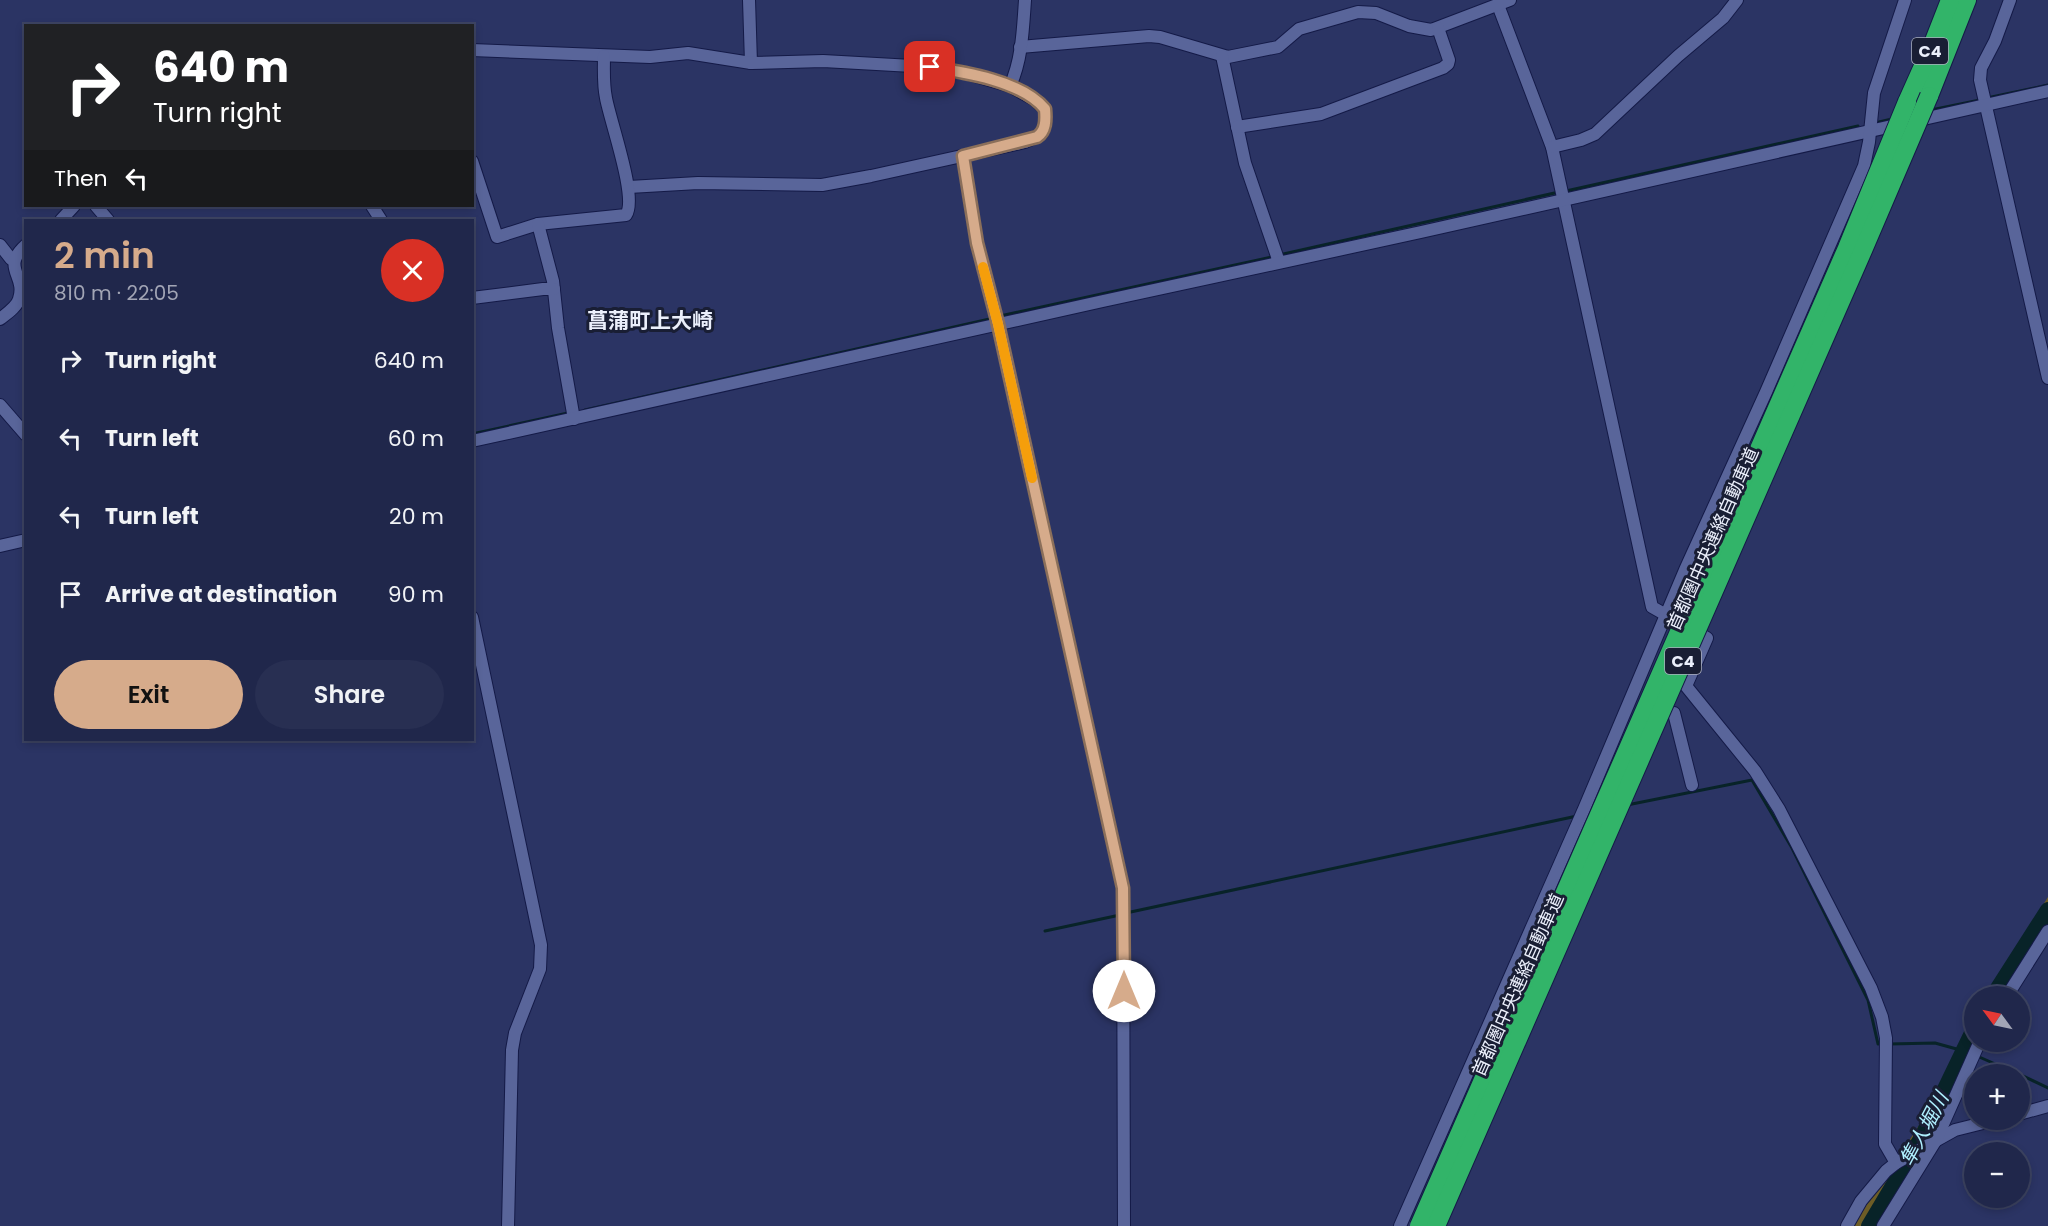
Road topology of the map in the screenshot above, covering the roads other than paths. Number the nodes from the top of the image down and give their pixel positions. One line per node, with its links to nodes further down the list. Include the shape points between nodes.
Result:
1 (749, 0): 16 (street)
2 (1025, 0): 12 (street)
3 (1510, 0): 10 (street)
4 (1737, 0): 23 (street, via 1723,18 1595,135)
5 (1905, 0): 22 (street, via 1874,93)
6 (1938, 0): 19 (highway)
7 (1950, 0): 19 (highway, 首都圏中央連絡自動車道 / C4)
8 (1967, 0): 65 (highway, 首都圏中央連絡自動車道 / C4, bridge, via 1856,266)
9 (2010, 0): 20 (street, via 1981,68)
10 (1498, 5): 11 (street); 23 (street)
11 (1438, 28): 15 (street, via 1422,29 1376,13 1358,12 1299,29 1278,47); 21 (street, via 1449,60 1443,68 1322,114)
12 (1020, 47): 15 (street, via 1149,36); 17 (street)
13 (474, 50): 14 (street)
14 (604, 56): 16 (street, via 688,53); 26 (street, via 605,96)
15 (1222, 56): 21 (street)
16 (751, 63): 17 (street, via 823,61 930,67)
17 (1010, 86): 24 (street, via 1045,109 1043,132 1025,142)
18 (2048, 91): 20 (street)
19 (1905, 101): 64 (highway, 首都圏中央連絡自動車道 / C4, bridge, via 1862,211)
20 (1987, 104): 22 (street); 41 (street)
21 (1237, 127): 36 (street, via 1245,163)
22 (1870, 129): 27 (street); 49 (street, via 1867,155 1852,193)
23 (1552, 147): 27 (street)
24 (963, 156): 26 (street, via 822,186 698,183); 40 (street, via 977,243)
25 (474, 167): 32 (street, via 497,237)
26 (629, 187): 32 (street, via 626,215)
27 (1563, 199): 36 (street); 49 (street, via 1652,606)
28 (73, 207): 30 (street)
29 (97, 207): 31 (street)
30 (62, 219)
31 (107, 219)
32 (538, 224): 37 (street)
33 (0, 245): 35 (street)
34 (24, 247): 35 (street)
35 (11, 259): 39 (street, via 20,297)
36 (1279, 262): 40 (street)
37 (554, 289): 38 (street); 44 (street)
38 (474, 298)
39 (0, 319)
40 (998, 324): 44 (street); 62 (street, via 1123,888)
41 (2044, 344): 42 (street)
42 (2048, 378)
43 (0, 405): 45 (street)
44 (574, 419): 46 (street)
45 (24, 433)
46 (474, 441)
47 (24, 540): 48 (street)
48 (0, 546)
49 (1666, 615): 60 (street, via 1707,638 1686,686 1767,790 1871,988 1886,1038 1885,1144); 63 (street)
50 (474, 627): 61 (street, via 541,945 540,969 514,1033 512,1050)
51 (1674, 713): 52 (street)
52 (1692, 785)
53 (2048, 931): 54 (street)
54 (2013, 986)
55 (1975, 1052): 59 (street)
56 (2048, 1106): 57 (street)
57 (2030, 1111)
58 (1964, 1128): 59 (street)
59 (1936, 1140): 60 (street); 67 (street)
60 (1896, 1163): 66 (street, via 1861,1201)
61 (508, 1226)
62 (1124, 1226)
63 (1400, 1226)
64 (1419, 1226)
65 (1436, 1226)
66 (1847, 1226)
67 (1883, 1226)

